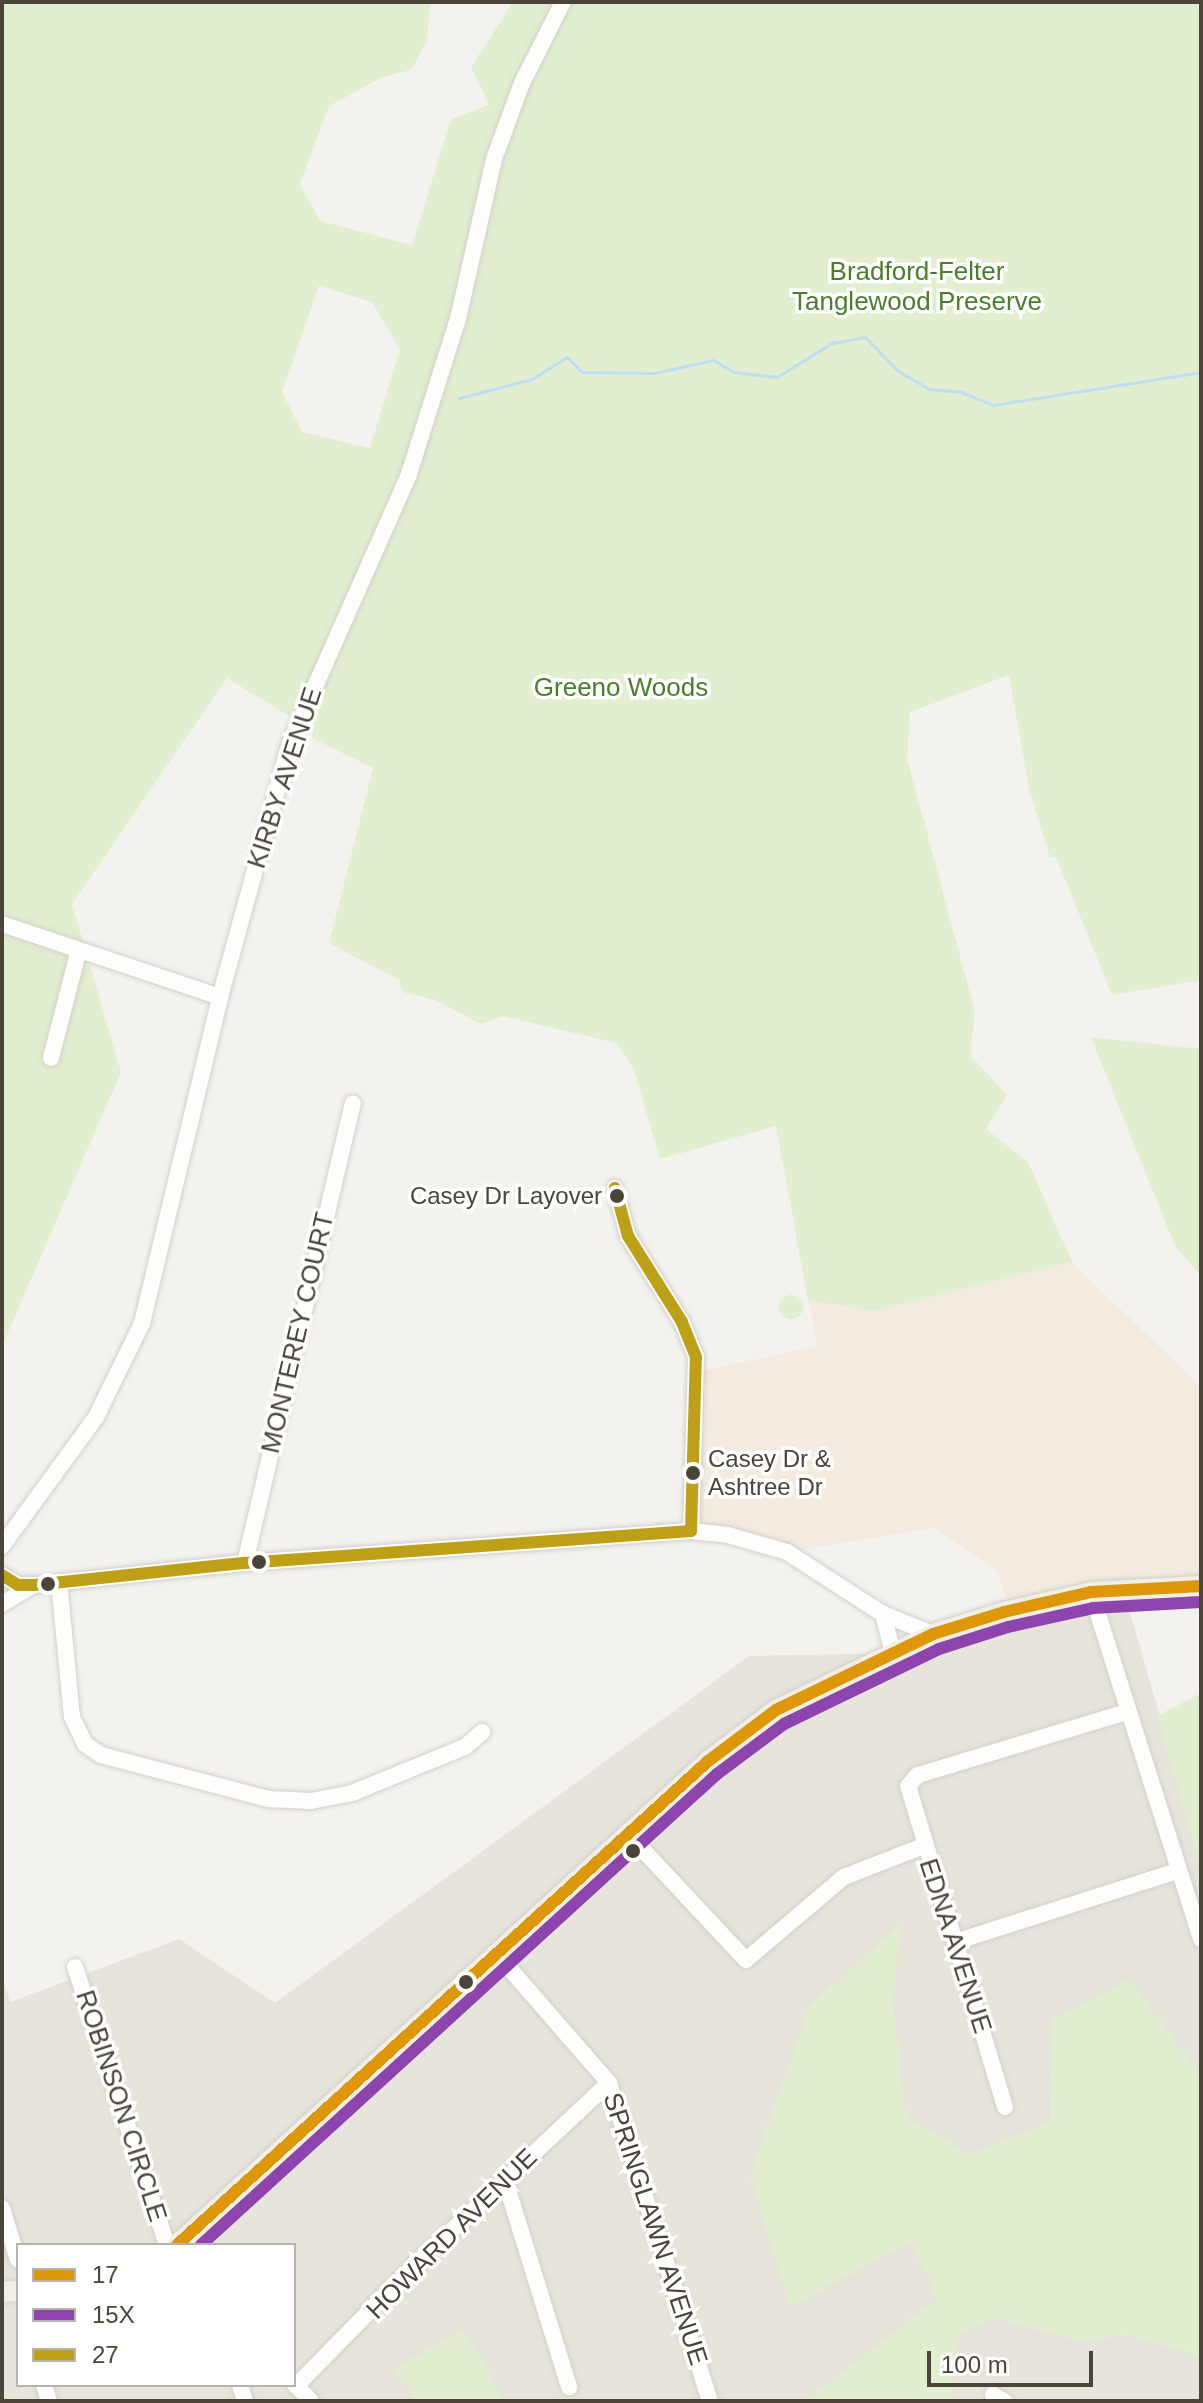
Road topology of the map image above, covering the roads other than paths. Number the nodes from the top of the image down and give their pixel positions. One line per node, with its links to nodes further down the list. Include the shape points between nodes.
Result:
1 (563, 2): 4 (street, KIRBY AVENUE, via 522,83 494,159 458,319 409,474 290,743)
2 (2, 924): 3 (street)
3 (78, 953): 4 (street); 5 (street)
4 (220, 997): 9 (street, KIRBY AVENUE, via 146,1308 128,1358 96,1417)
5 (51, 1058)
6 (353, 1104): 10 (street, MONTEREY COURT)
7 (615, 1188): 8 (street, via 628,1236 688,1332 696,1357)
8 (691, 1531): 10 (street); 17 (street, via 787,1552)
9 (2, 1546)
10 (245, 1563): 12 (street)
11 (2, 1575): 13 (street, via 18,1585)
12 (59, 1582): 13 (street); 21 (street, via 72,1717 85,1744 101,1755 269,1799 311,1801 367,1788 465,1747)
13 (34, 1585): 16 (street)
14 (1201, 1586): 15 (main road)
15 (1091, 1592): 18 (main road); 20 (street)
16 (2, 1604)
17 (883, 1614): 18 (street); 19 (street)
18 (933, 1634): 19 (main road)
19 (893, 1653): 22 (main road, via 776,1710 707,1762)
20 (1127, 1712): 23 (street, EDNA AVENUE, via 918,1775 908,1786); 24 (street)
21 (482, 1732)
22 (629, 1835): 23 (street, via 746,1960 844,1877); 27 (main road)
23 (923, 1846): 26 (street, EDNA AVENUE)
24 (1177, 1871): 25 (street); 26 (street)
25 (1201, 1939)
26 (955, 1942): 30 (street, EDNA AVENUE)
27 (496, 1953): 29 (street, SPRINGLAWN AVENUE); 34 (main road)
28 (75, 1967): 33 (street, ROBINSON CIRCLE)
29 (609, 2083): 31 (street, HOWARD AVENUE); 40 (street, SPRINGLAWN AVENUE)
30 (1005, 2107)
31 (505, 2180): 36 (street, HOWARD AVENUE); 38 (street)
32 (2, 2208): 35 (street)
33 (166, 2243)
34 (179, 2243)
35 (16, 2254)
36 (296, 2384)
37 (296, 2386): 39 (street)
38 (569, 2387)
39 (311, 2401)
40 (710, 2401)

